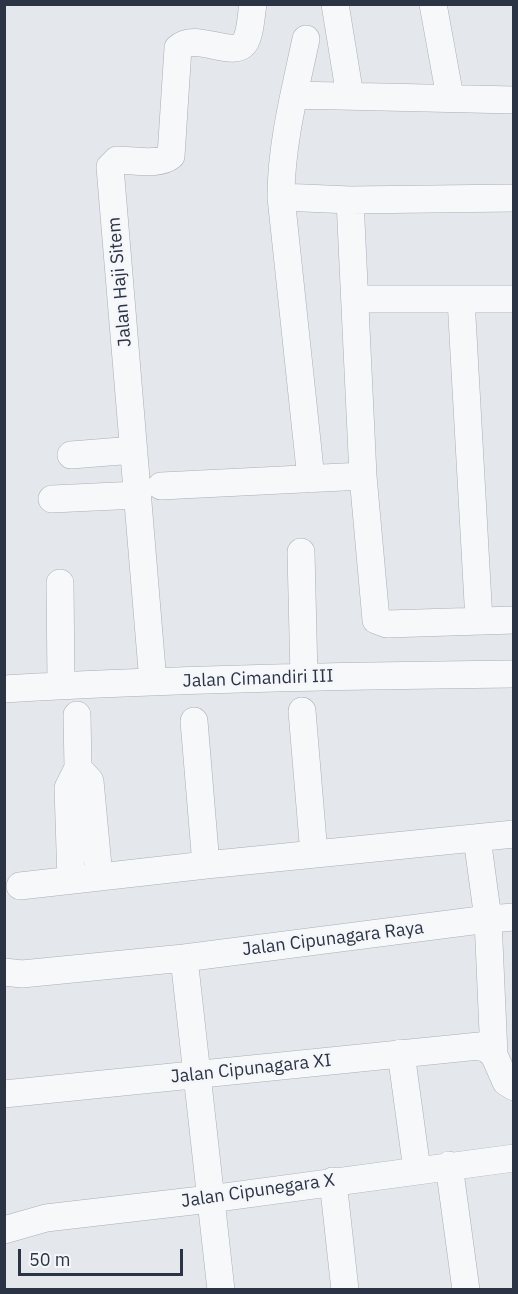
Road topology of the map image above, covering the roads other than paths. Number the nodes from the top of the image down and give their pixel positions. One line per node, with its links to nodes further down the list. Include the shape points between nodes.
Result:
1 (253, 4): 15 (street, Jalan Haji Sitem, via 247,40 240,47 230,49 192,41 178,48 171,156 159,161 117,160 110,167)
2 (335, 4): 6 (street)
3 (433, 4): 7 (street)
4 (306, 39): 5 (street)
5 (294, 95): 6 (street); 9 (street)
6 (350, 96): 7 (street)
7 (450, 98): 8 (street)
8 (513, 100)
9 (281, 197): 11 (street); 18 (street)
10 (513, 198): 11 (street)
11 (350, 200): 12 (street)
12 (356, 299): 13 (street); 17 (street)
13 (461, 299): 14 (street); 24 (street)
14 (513, 299)
15 (134, 450): 16 (street); 19 (street, Jalan Haji Sitem)
16 (71, 455)
17 (363, 476): 18 (street); 24 (street, via 376,620 387,624)
18 (310, 479): 19 (street)
19 (149, 490): 20 (street); 27 (street, Jalan Haji Sitem)
20 (52, 499)
21 (301, 552): 26 (street)
22 (60, 583): 28 (street)
23 (513, 620): 24 (street)
24 (479, 621)
25 (512, 674): 26 (street, Jalan Cimandiri III)
26 (304, 677): 27 (street, Jalan Cimandiri III)
27 (153, 681): 28 (street, Jalan Cimandiri III)
28 (61, 684): 29 (street, Jalan Cimandiri III)
29 (4, 688)
30 (302, 711): 36 (street)
31 (77, 714): 33 (street)
32 (194, 721): 37 (street)
33 (78, 768): 38 (street, via 90,781); 39 (street, via 68,788)
34 (513, 834): 35 (street)
35 (477, 838): 36 (street); 41 (street)
36 (314, 854): 37 (street)
37 (206, 865): 38 (street)
38 (99, 877): 39 (street)
39 (71, 880): 40 (street)
40 (20, 886)
41 (501, 918): 42 (street, Jalan Cipunagara Raya); 45 (street)
42 (184, 958): 43 (street, Jalan Cipunagara Raya, via 22,974); 46 (street)
43 (4, 972)
44 (401, 1053): 45 (street, Jalan Cipunagara XI, via 479,1046); 46 (street, Jalan Cipunagara XI); 51 (street)
45 (494, 1055): 47 (street, via 506,1082)
46 (198, 1074): 48 (street, Jalan Cipunagara XI); 53 (street)
47 (513, 1088)
48 (4, 1094)
49 (513, 1158): 50 (street, Jalan Cipunegara X)
50 (449, 1165): 51 (street, Jalan Cipunegara X); 57 (street)
51 (417, 1170): 52 (street, Jalan Cipunegara X)
52 (333, 1181): 53 (street, Jalan Cipunegara X); 56 (street)
53 (210, 1199): 54 (street, Jalan Cipunegara X, via 54,1217); 55 (street)
54 (4, 1230)
55 (221, 1290)
56 (345, 1290)
57 (466, 1290)

